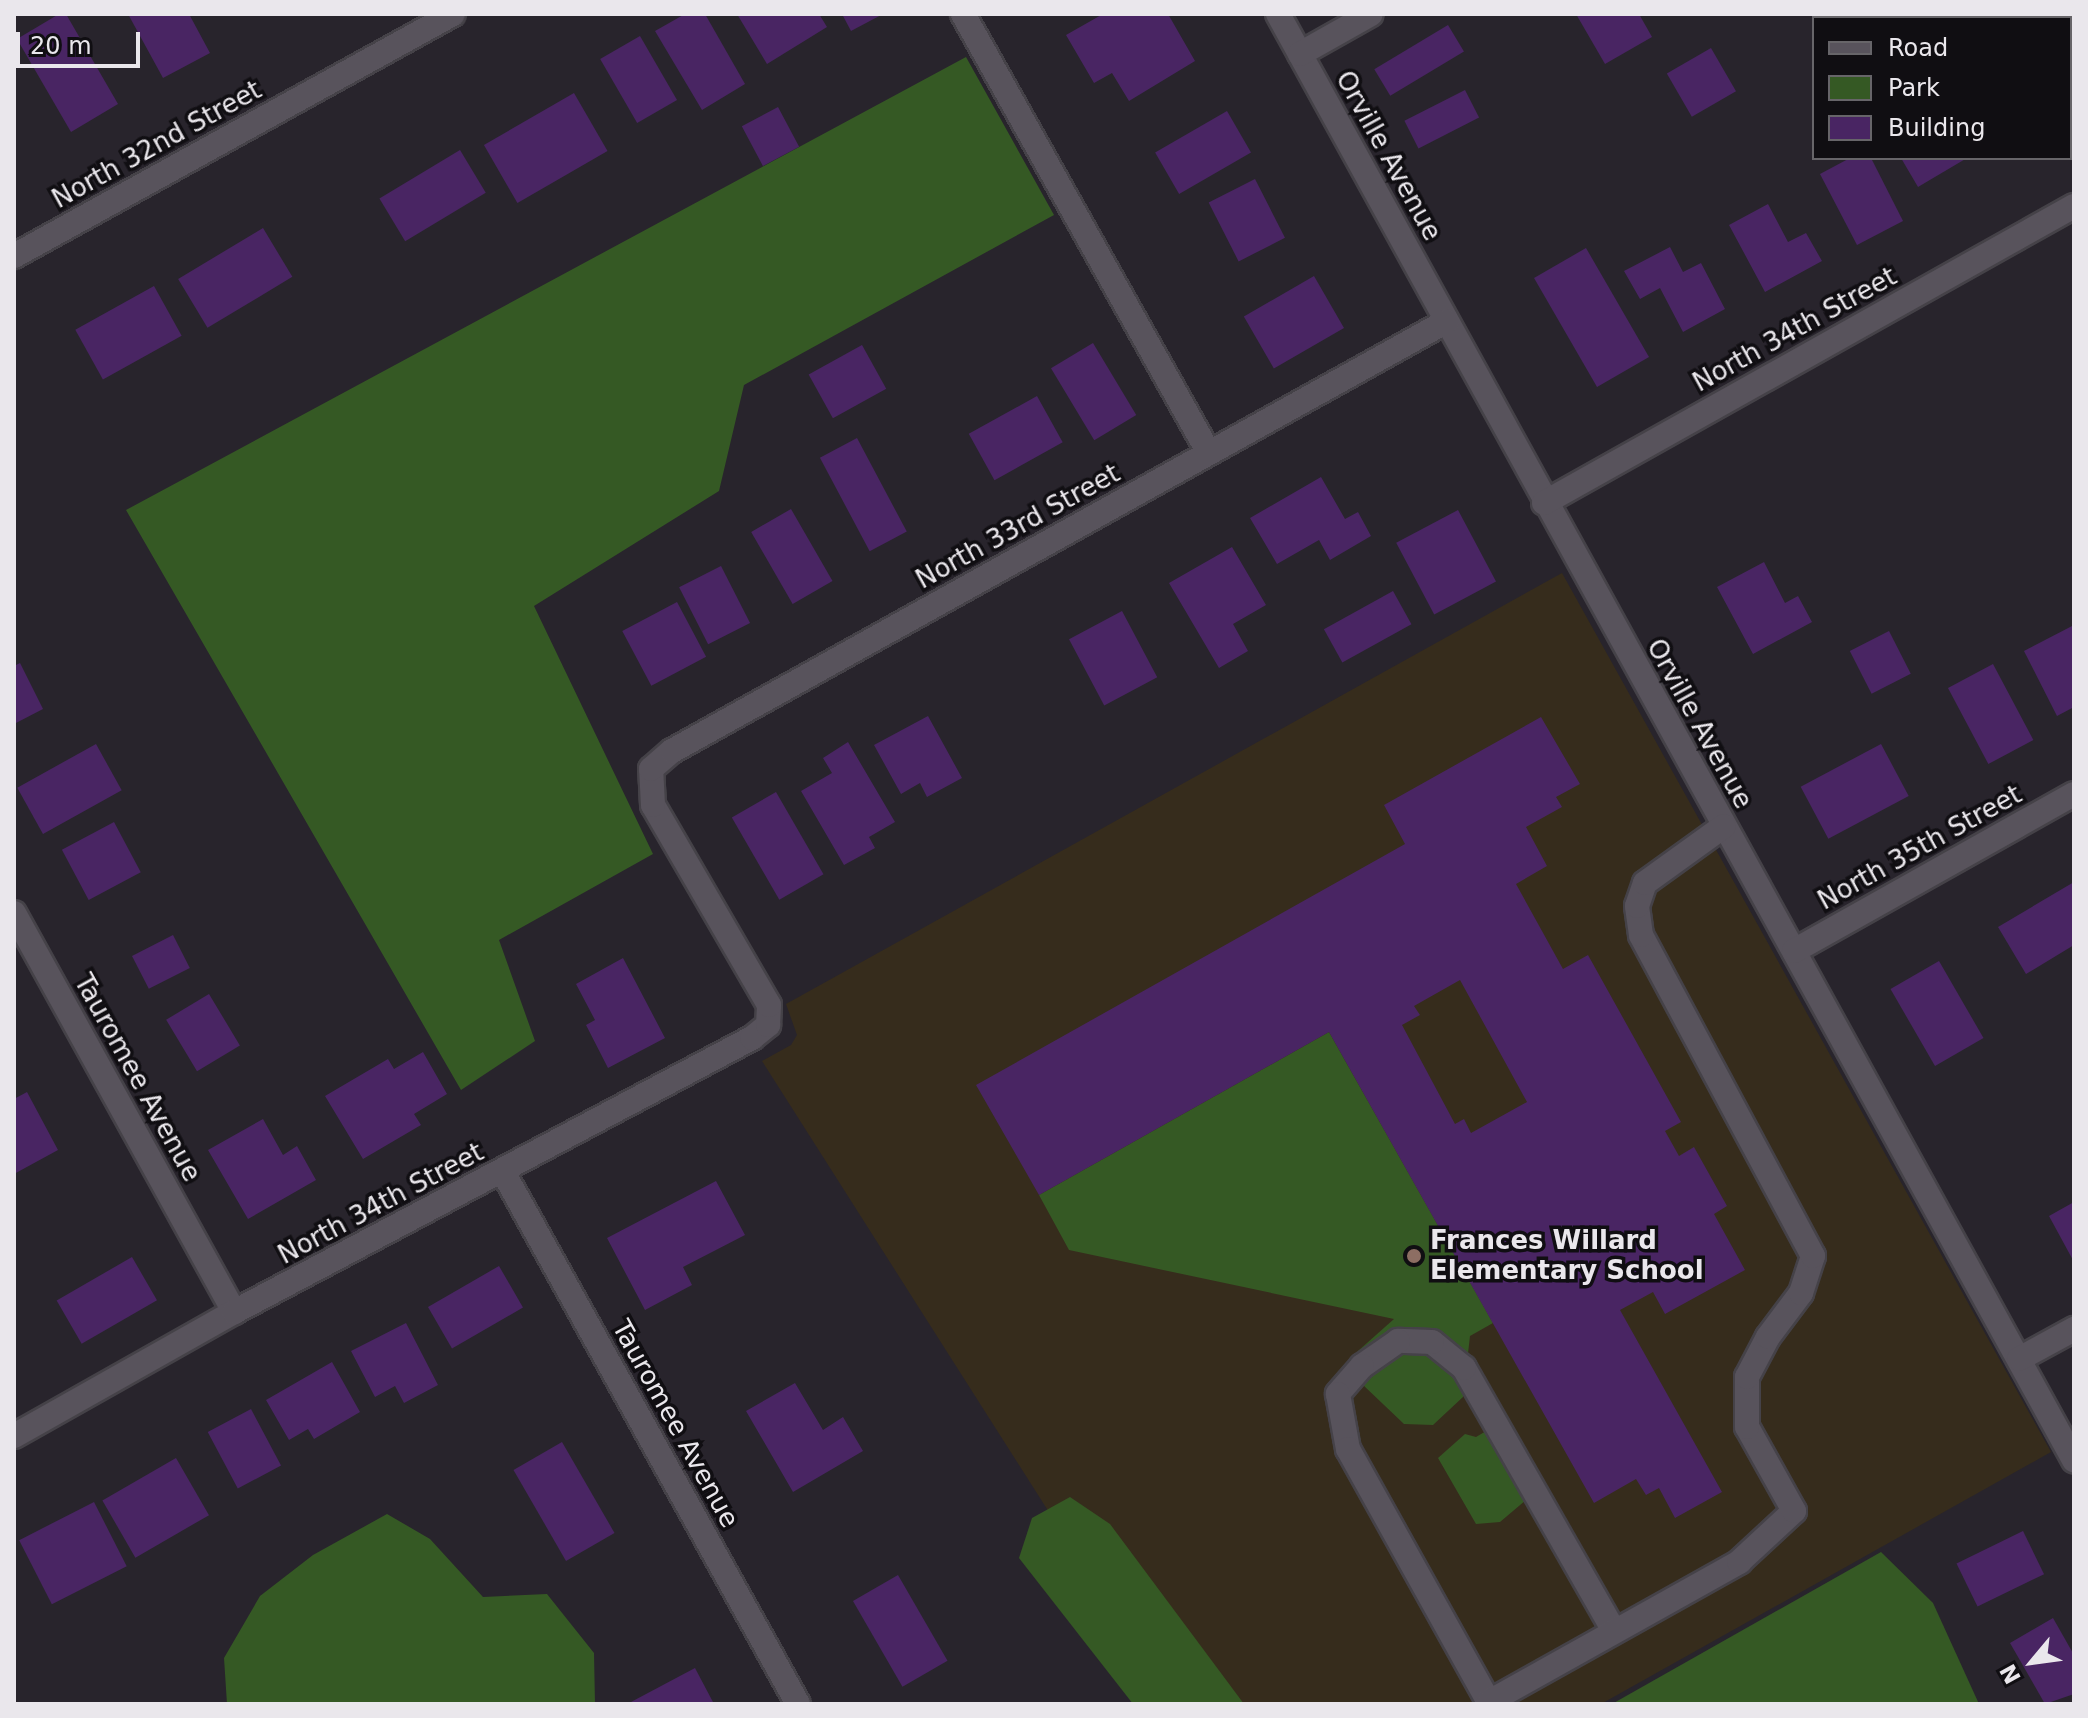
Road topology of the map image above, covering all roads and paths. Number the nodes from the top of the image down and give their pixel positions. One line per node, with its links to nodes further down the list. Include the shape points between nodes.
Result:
1 (453, 14): 7 (street, North 32nd Street)
2 (963, 14): 9 (street)
3 (1278, 14): 5 (street, Orville Avenue)
4 (1371, 14): 5 (street)
5 (1300, 54): 8 (street, Orville Avenue)
6 (2074, 206): 10 (street, North 34th Street)
7 (14, 256)
8 (1447, 321): 9 (street, North 33rd Street); 10 (street, Orville Avenue)
9 (1209, 453): 15 (street, North 33rd Street, via 672,751 651,769 653,805 769,1005)
10 (1544, 503): 12 (street, Orville Avenue)
11 (2074, 794): 14 (street, North 35th Street)
12 (1724, 826): 14 (street, Orville Avenue); 22 (street, via 1645,883 1637,906 1641,935 1813,1256 1801,1293 1747,1377 1747,1427 1794,1511 1739,1562)
13 (14, 913): 17 (street, Tauromee Avenue)
14 (1794, 951): 19 (street, Orville Avenue)
15 (771, 1018): 16 (street, North 34th Street, via 752,1038)
16 (503, 1172): 17 (street, North 34th Street); 23 (street, Tauromee Avenue)
17 (234, 1312): 20 (street, North 34th Street)
18 (2074, 1329): 19 (street)
19 (2019, 1359): 21 (street, Orville Avenue)
20 (14, 1436)
21 (2074, 1460)
22 (1614, 1631): 22 (street, via 1489,1702 1348,1449 1338,1394 1362,1366 1398,1341 1432,1342 1464,1368)
23 (798, 1704)

